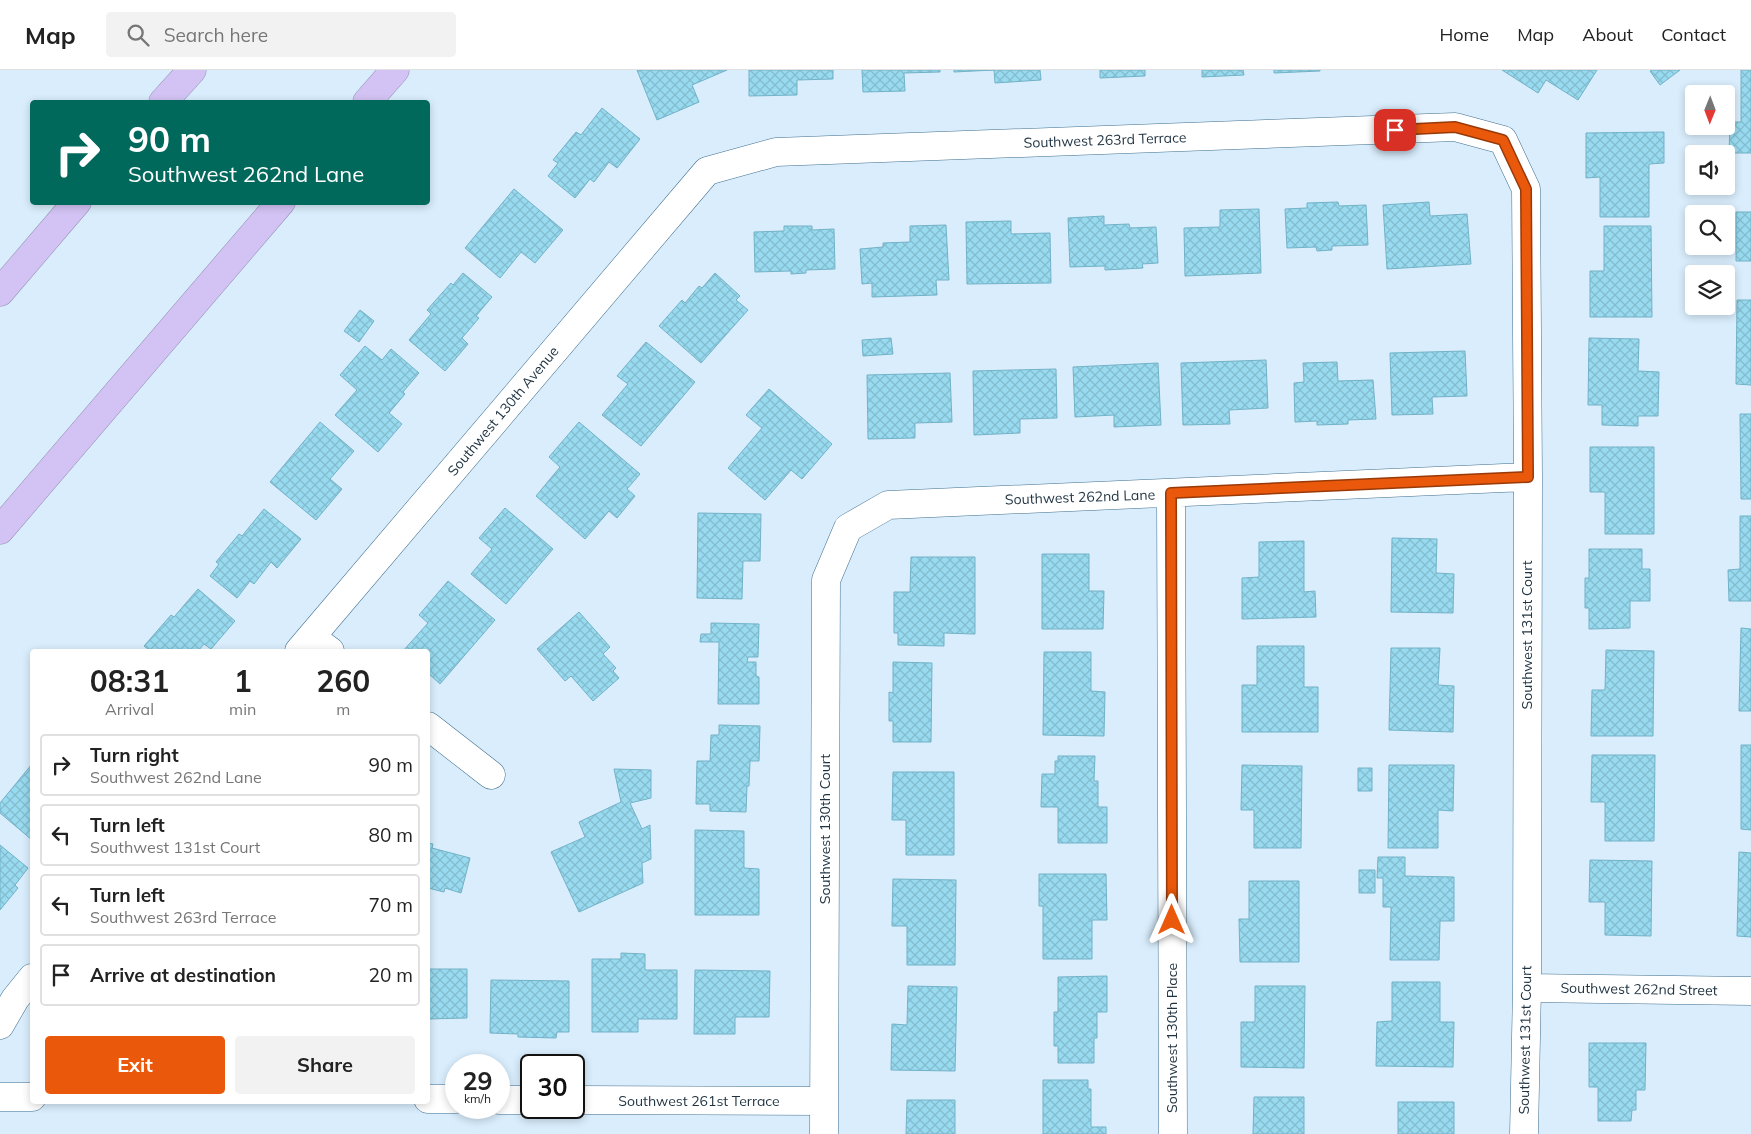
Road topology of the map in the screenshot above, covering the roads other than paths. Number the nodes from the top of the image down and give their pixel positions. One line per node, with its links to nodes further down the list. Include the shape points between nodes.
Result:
1 (192, 70): 3 (highway)
2 (395, 70): 4 (highway)
3 (166, 100)
4 (369, 100)
5 (1503, 140): 6 (street, Southwest 263rd Terrace, via 1455,127 776,152); 10 (street, Southwest 131st Court, via 1526,189)
6 (707, 171): 14 (street, Southwest 130th Avenue)
7 (74, 205): 9 (highway)
8 (278, 205): 13 (highway)
9 (0, 292)
10 (1528, 477): 11 (street, Southwest 262nd Lane); 18 (street, Southwest 131st Court)
11 (1171, 493): 12 (street, Southwest 262nd Lane, via 888,505); 28 (street, Southwest 130th Place)
12 (848, 528): 26 (street, Southwest 130th Court, via 826,580)
13 (0, 530)
14 (313, 646)
15 (430, 728): 16 (street)
16 (491, 775)
17 (30, 981): 20 (street)
18 (1526, 988): 19 (street, Southwest 262nd Street); 29 (street, Southwest 131st Court)
19 (1751, 991)
20 (0, 1025)
21 (0, 1097): 22 (street)
22 (30, 1097)
23 (430, 1099): 24 (street)
24 (445, 1099)
25 (585, 1100): 26 (street, Southwest 261st Terrace)
26 (823, 1101): 27 (street, Southwest 130th Court)
27 (824, 1134)
28 (1173, 1134)
29 (1524, 1134)

